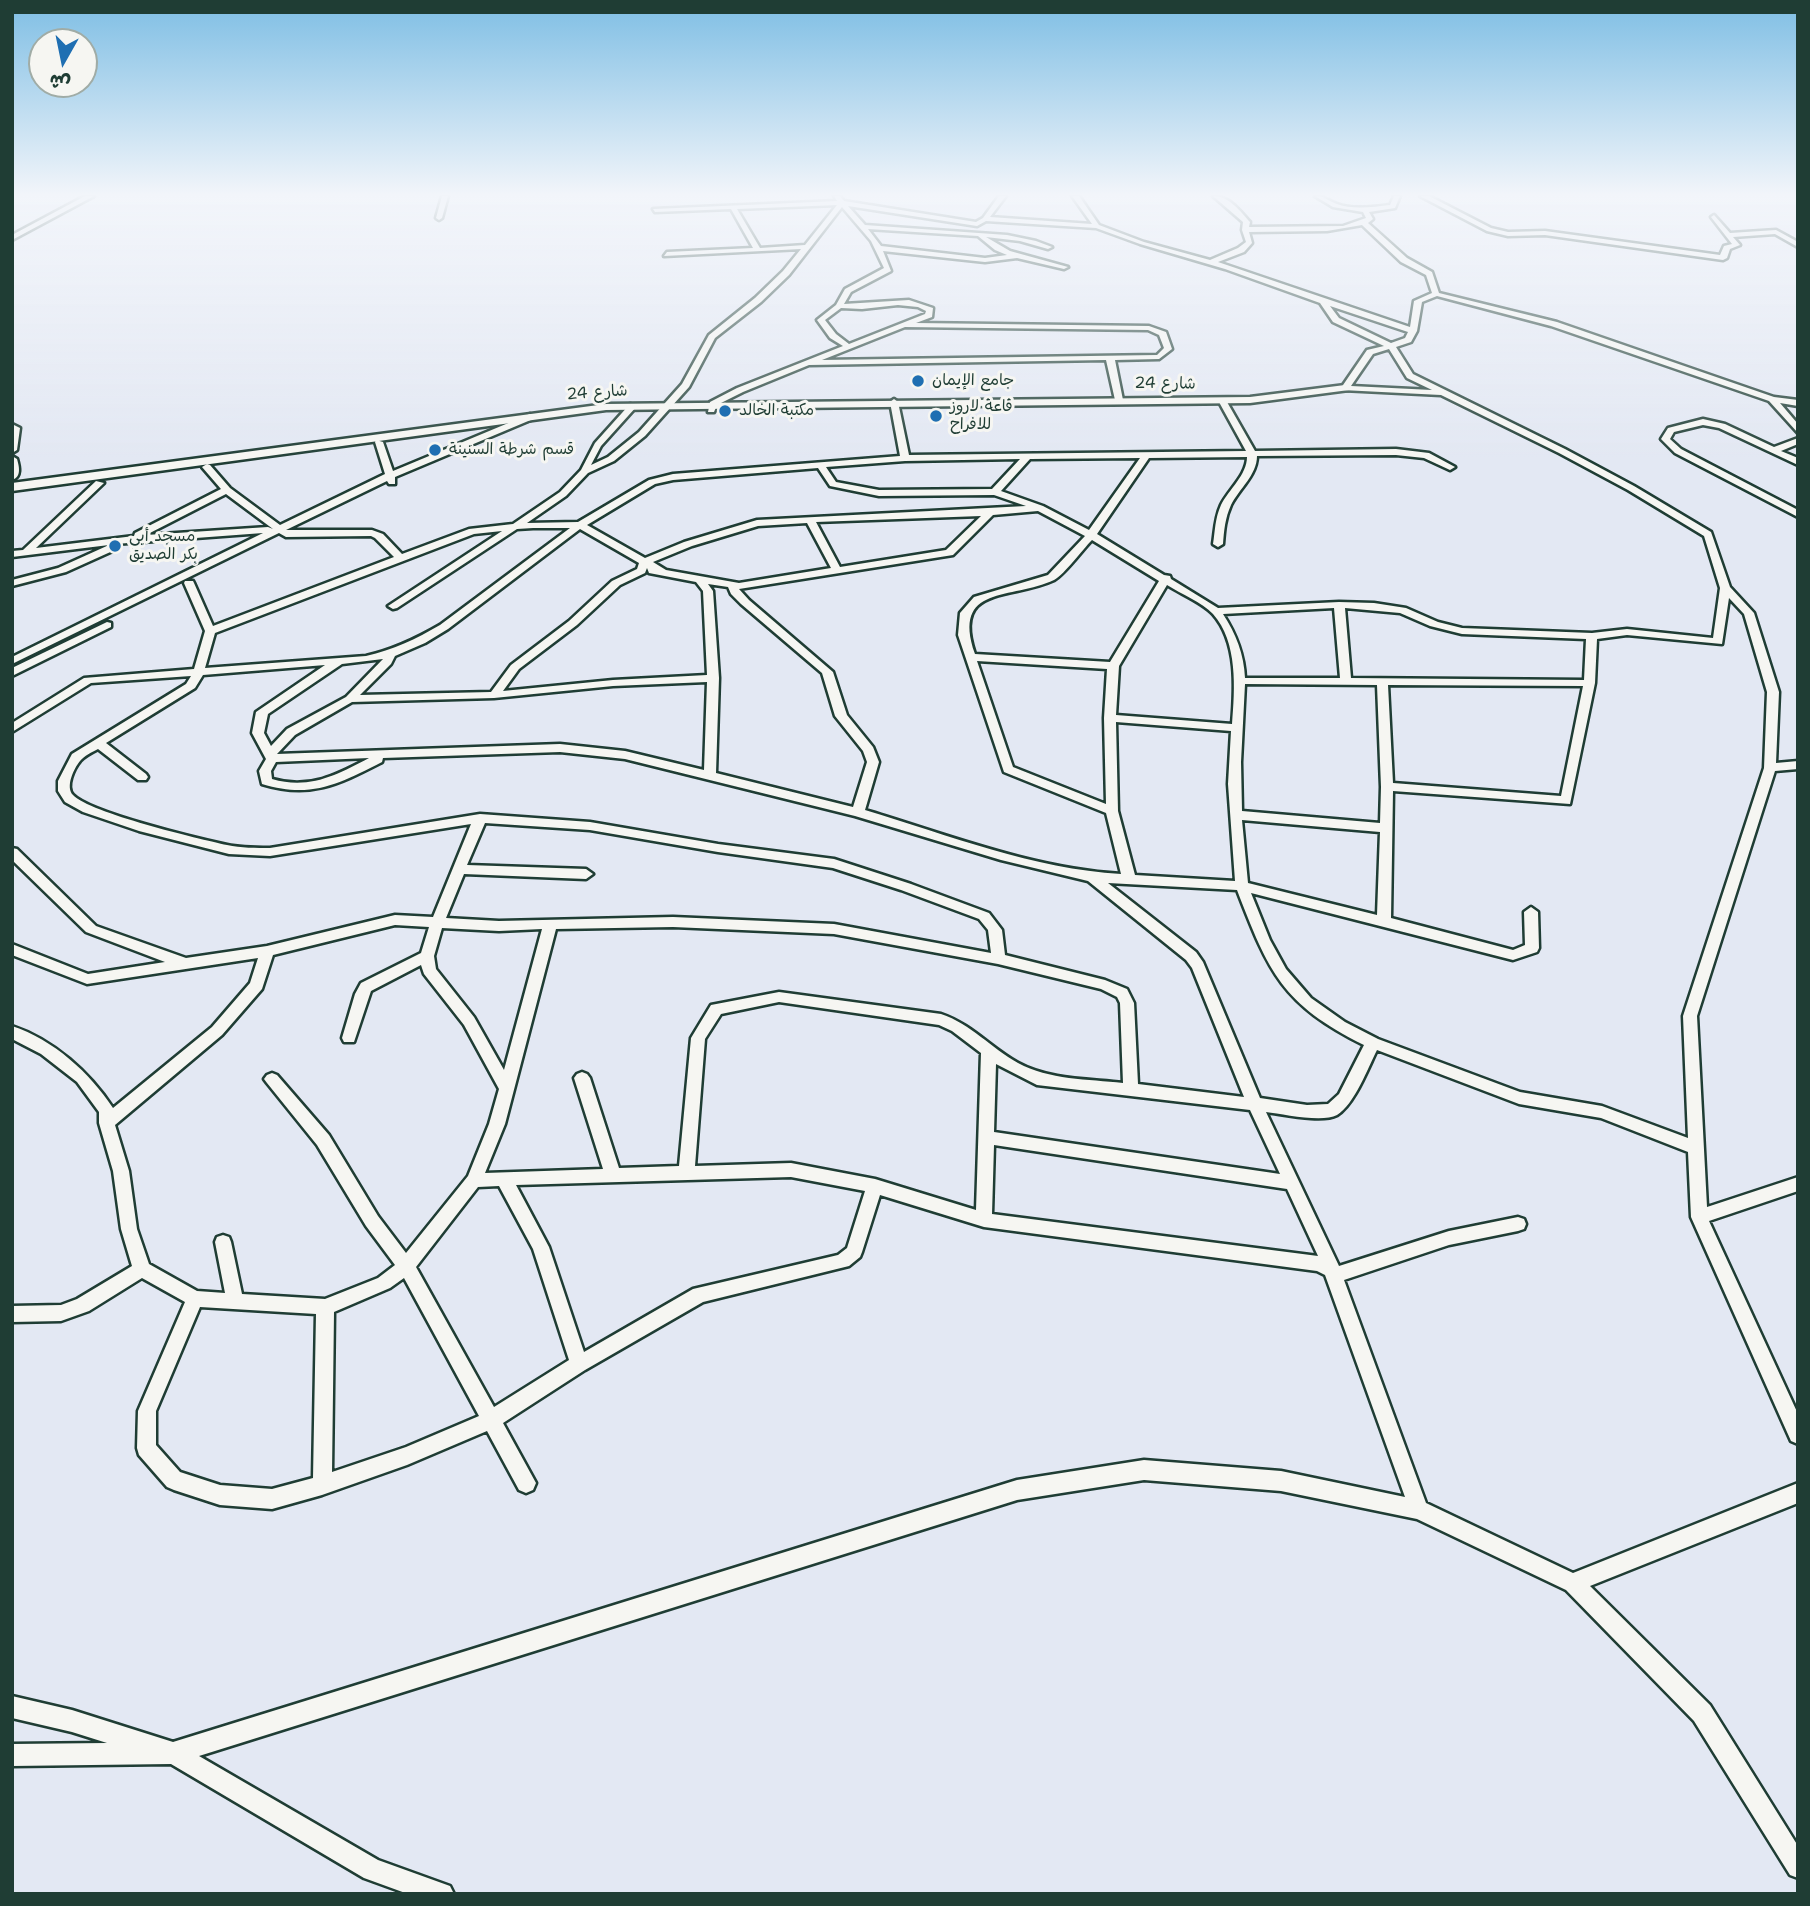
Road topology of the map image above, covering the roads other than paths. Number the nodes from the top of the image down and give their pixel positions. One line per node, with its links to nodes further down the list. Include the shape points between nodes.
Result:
1 (774, 285): 23 (street, via 712,337 687,384)
2 (858, 285): 7 (street, via 848,290)
3 (1277, 285): 6 (street)
4 (1433, 285): 5 (street)
5 (1436, 294): 9 (street, via 1418,301); 16 (street, via 1554,324)
6 (1323, 301): 9 (street); 10 (street, via 1336,320)
7 (839, 306): 8 (street, via 920,303 930,310 929,315); 11 (street, via 821,320)
8 (905, 325): 11 (street); 12 (street, via 1149,328 1163,334 1168,349 1159,357)
9 (1413, 331): 10 (street, via 1408,340)
10 (1391, 346): 14 (street, via 1370,352); 15 (street, via 1410,376)
11 (850, 348): 13 (street)
12 (1110, 358): 13 (street); 17 (street)
13 (810, 363): 22 (street, via 740,390)
14 (1345, 388): 15 (street); 19 (street)
15 (1444, 393): 71 (street, via 1608,475 1708,534)
16 (1772, 399): 20 (street); 28 (street)
17 (1119, 400): 18 (street, شارع 24); 21 (street, شارع 24)
18 (1207, 401): 19 (street); 21 (street, شارع 24)
19 (1223, 402): 34 (street)
20 (1798, 403)
21 (895, 404): 22 (street, شارع 24); 37 (street)
22 (712, 407): 23 (street, شارع 24)
23 (667, 408): 24 (street, شارع 24); 43 (street, via 611,459)
24 (630, 409): 25 (street, شارع 24); 27 (street, شارع 24); 43 (street, via 595,450)
25 (546, 414): 27 (street); 29 (street, شارع 24)
26 (12, 427): 32 (street, via 16,428)
27 (502, 430): 29 (street, شارع 24)
28 (1798, 430)
29 (481, 434): 31 (street, شارع 24); 45 (street); 47 (street, شارع 24)
30 (1798, 441): 33 (street)
31 (379, 442): 41 (street, شارع 24); 45 (street)
32 (12, 450)
33 (1776, 450): 39 (street); 53 (street, via 1703,422 1671,430 1665,439 1678,451)
34 (1252, 453): 35 (street); 42 (street, via 1396,452 1426,455); 60 (street, via 1252,466 1224,510)
35 (1147, 454): 36 (street); 58 (street)
36 (1028, 456): 37 (street); 49 (street)
37 (905, 458): 40 (street)
38 (12, 459): 44 (street)
39 (1798, 462)
40 (821, 466): 49 (street, via 833,484 879,493); 55 (street, via 652,482)
41 (207, 467): 46 (street, شارع 24); 48 (street)
42 (1450, 467)
43 (585, 471): 56 (street, via 563,494)
44 (12, 477)
45 (390, 479): 57 (street)
46 (99, 483): 50 (street, شارع 24); 61 (street)
47 (12, 487)
48 (228, 490): 57 (street); 59 (street)
49 (996, 492): 51 (street)
50 (12, 494)
51 (1040, 508): 52 (street); 58 (street)
52 (989, 513): 54 (street); 65 (street, via 949,553)
53 (1798, 514)
54 (810, 520): 64 (street, via 757,523 688,544); 65 (street)
55 (580, 525): 56 (street); 64 (street); 77 (street, via 444,627)
56 (516, 526): 63 (street, via 472,531); 73 (street)
57 (281, 532): 59 (street); 63 (street, via 372,534); 69 (street); 79 (street)
58 (1091, 535): 66 (street); 78 (street, via 1052,577 978,599 965,613 963,635)
59 (129, 540): 61 (street); 68 (street, via 62,570)
60 (1218, 544)
61 (26, 552): 62 (street)
62 (12, 554)
63 (400, 558): 75 (street)
64 (643, 566): 67 (street); 89 (street, via 515,667)
65 (838, 572): 70 (street)
66 (1166, 578): 74 (street); 81 (street)
67 (700, 580): 70 (street); 84 (street, via 708,591)
68 (12, 583)
69 (189, 583): 75 (street); 83 (street)
70 (733, 585): 103 (street, via 745,602 827,672 841,716 869,750 873,762)
71 (1725, 588): 76 (street, via 1718,642 1626,632); 98 (street, via 1749,613 1773,692)
72 (1339, 605): 74 (street); 76 (street, via 1402,610 1452,630); 86 (street)
73 (393, 606)
74 (1216, 611): 85 (street, via 1233,640)
75 (210, 631): 82 (street)
76 (1592, 636): 88 (street)
77 (390, 654): 80 (street); 90 (street)
78 (972, 657): 81 (street); 102 (street, via 1008,769)
79 (12, 661)
80 (339, 661): 82 (street); 95 (street, via 262,712 258,733)
81 (1113, 666): 91 (street)
82 (198, 671): 92 (street, via 88,680); 94 (street, via 183,692)
83 (12, 673)
84 (713, 678): 89 (street); 99 (street)
85 (1240, 681): 86 (street); 93 (street)
86 (1346, 681): 87 (street)
87 (1382, 681): 88 (street); 101 (street)
88 (1589, 683): 101 (street, via 1566,801)
89 (494, 695): 90 (street)
90 (351, 699): 95 (street, via 291,732)
91 (1110, 718): 93 (street); 102 (street)
92 (13, 726)
93 (1236, 728): 104 (street)
94 (97, 742): 100 (street); 105 (street, via 76,757 67,772 64,791 69,799 98,813 229,850 270,852)
95 (270, 757): 96 (street); 96 (street, via 265,781 303,790 327,784)
96 (383, 757): 99 (street, via 560,748 625,755)
97 (1798, 765): 98 (street)
98 (1770, 768): 133 (street, via 1690,1016)
99 (710, 776): 103 (street)
100 (142, 777)
101 (1387, 787): 106 (street)
102 (1112, 811): 111 (street)
103 (858, 812): 110 (street, via 1001,856)
104 (1236, 815): 106 (street); 112 (street)
105 (480, 818): 108 (street); 120 (street, via 590,825 834,864 984,916 997,932)
106 (1385, 828): 114 (street)
107 (12, 852): 121 (street, via 91,929)
108 (459, 869): 109 (street); 115 (street)
109 (586, 874)
110 (1092, 877): 111 (street); 130 (street, via 1191,956)
111 (1129, 879): 112 (street)
112 (1242, 886): 114 (street); 124 (street, via 1273,962 1285,979 1318,1013)
113 (1531, 912): 114 (street, via 1532,948 1513,955)
114 (1384, 920)
115 (437, 923): 116 (street); 118 (street, via 395,920); 119 (street)
116 (551, 924): 120 (street, via 807,927); 128 (street)
117 (12, 949): 121 (street, via 87,979)
118 (267, 951): 121 (street); 131 (street, via 257,985 217,1031)
119 (427, 956): 123 (street, via 366,986); 128 (street, via 429,970 469,1021)
120 (998, 959): 129 (street, via 1122,993 1127,1003)
121 (183, 963)
122 (12, 1032): 131 (street, via 82,1078 107,1111)
123 (349, 1038)
124 (1373, 1044): 130 (street, via 1344,1098 1332,1110); 133 (street, via 1518,1098 1602,1112)
125 (989, 1049): 129 (street, via 1037,1079); 132 (street); 134 (street, via 941,1020 779,997 716,1009 698,1038)
126 (582, 1078): 135 (street)
127 (272, 1079): 145 (street, via 323,1140 372,1221)
128 (505, 1087): 136 (street, via 497,1124)
129 (1131, 1090): 130 (street)
130 (1255, 1104): 138 (street)
131 (107, 1123): 146 (street)
132 (986, 1137): 138 (street); 142 (street)
133 (1696, 1148): 141 (street)
134 (686, 1174): 135 (street); 140 (street, via 791,1170)
135 (613, 1175): 137 (street)
136 (474, 1180): 137 (street); 145 (street)
137 (504, 1180): 152 (street, via 541,1247)
138 (1292, 1183): 147 (street)
139 (1798, 1184): 141 (street)
140 (875, 1186): 142 (street); 152 (street, via 854,1252 843,1261 699,1295)
141 (1699, 1216): 154 (street)
142 (984, 1220): 147 (street, via 1318,1264)
143 (1518, 1224): 147 (street, via 1449,1238)
144 (223, 1242): 149 (street)
145 (406, 1266): 150 (street, via 384,1283); 153 (street)
146 (142, 1269): 148 (street); 151 (street, via 61,1313)
147 (1335, 1275): 158 (street)
148 (195, 1299): 149 (street); 156 (street, via 147,1411 146,1448 174,1480 220,1495 272,1499)
149 (235, 1300): 150 (street)
150 (325, 1307): 156 (street)
151 (12, 1314)
152 (579, 1364): 153 (street)
153 (491, 1420): 155 (street); 156 (street)
154 (1798, 1435)
155 (526, 1483)
156 (322, 1485)
157 (1798, 1493): 159 (street)
158 (1419, 1510): 159 (street); 161 (street, via 1281,1481 1144,1470 1058,1482 1006,1493)
159 (1573, 1583): 163 (street, via 1702,1713)
160 (12, 1707): 161 (street)
161 (173, 1754): 162 (street); 164 (street, via 372,1870)
162 (12, 1755)
163 (1798, 1867)
164 (442, 1894)

